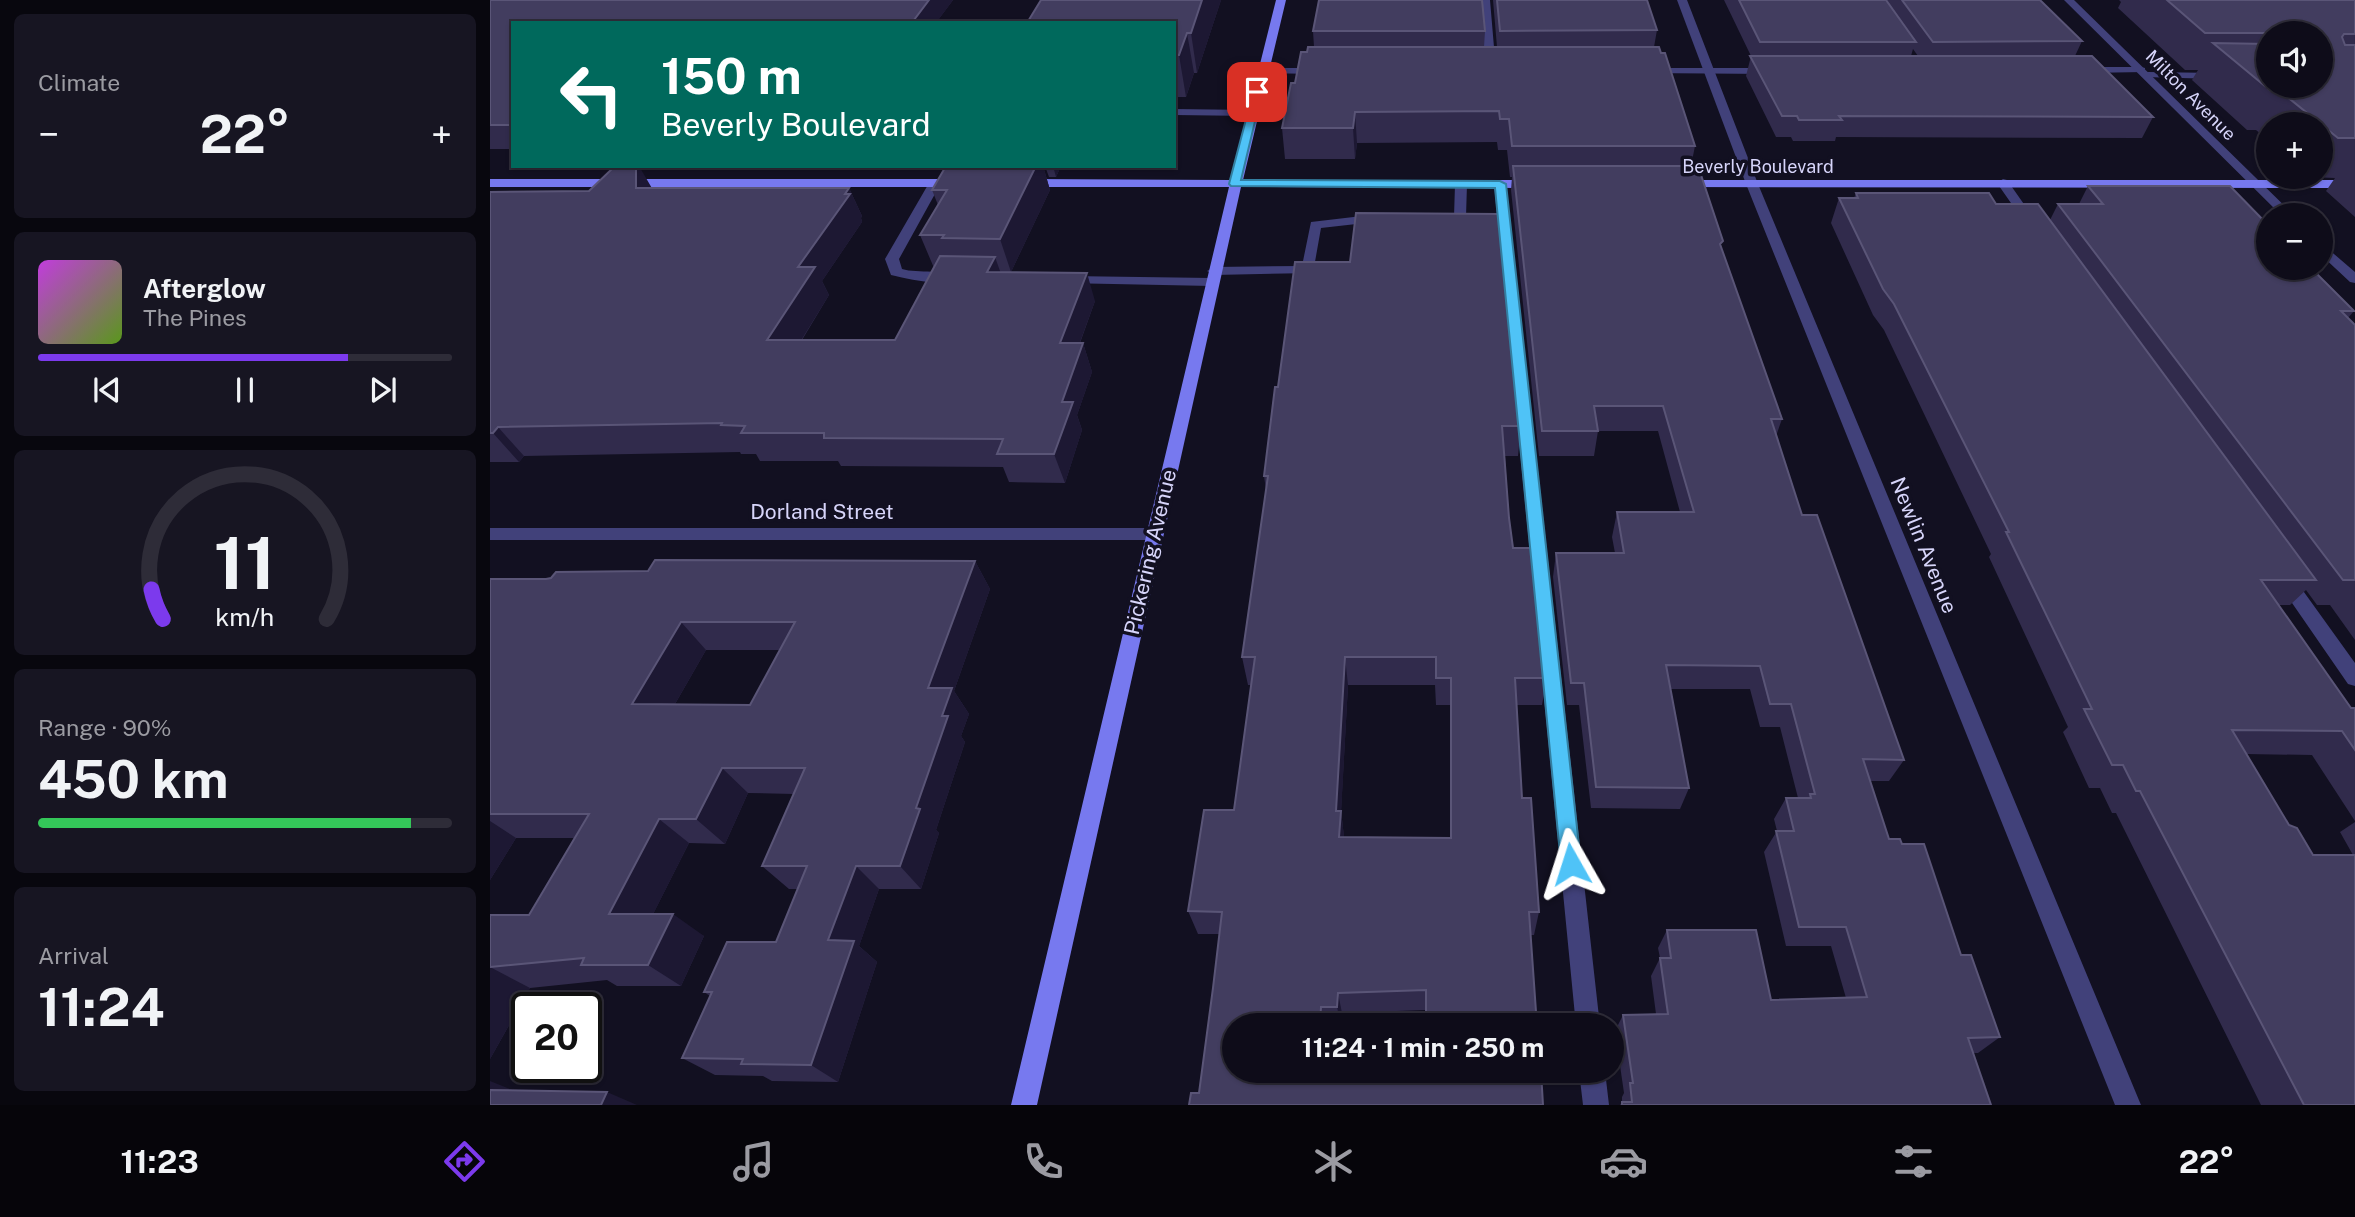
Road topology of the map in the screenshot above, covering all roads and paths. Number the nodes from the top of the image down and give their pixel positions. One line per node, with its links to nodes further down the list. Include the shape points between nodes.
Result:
1 (1281, 0): 6 (street, Pickering Avenue)
2 (1485, 0): 9 (street)
3 (1682, 0): 12 (street, Newlin Avenue)
4 (2069, 0): 14 (street, Milton Avenue)
5 (2072, 70): 14 (street)
6 (1262, 71): 7 (street); 17 (street, Pickering Avenue)
7 (1330, 71)
8 (1478, 71): 9 (street)
9 (1491, 71): 10 (street)
10 (1504, 71)
11 (1641, 71): 12 (street)
12 (1709, 71): 13 (street); 31 (street, Newlin Avenue)
13 (1788, 71)
14 (2145, 73): 15 (street); 25 (street, Milton Avenue)
15 (2232, 76)
16 (1176, 112): 17 (street)
17 (1252, 113): 26 (street, Pickering Avenue)
18 (1044, 168): 23 (street)
19 (490, 183): 20 (street)
20 (935, 183): 21 (street); 39 (street, via 892,260 896,272)
21 (974, 183)
22 (1012, 183): 23 (street)
23 (1037, 183): 26 (street)
24 (2003, 183): 25 (street, Beverly Boulevard); 31 (street, Beverly Boulevard); 36 (street)
25 (2255, 183): 32 (street, Beverly Boulevard); 33 (street, Milton Avenue)
26 (1234, 184): 27 (street); 38 (street, Pickering Avenue)
27 (1461, 184): 28 (street); 35 (street)
28 (1500, 184): 29 (street); 46 (street, via 1498,217)
29 (1540, 184)
30 (1673, 184): 31 (street, Beverly Boulevard)
31 (1752, 184): 50 (street, Newlin Avenue)
32 (2355, 184)
33 (2276, 203)
34 (1397, 215): 38 (street, via 1315,225 1308,270)
35 (1459, 217)
36 (2043, 240)
37 (2333, 258): 41 (street)
38 (1213, 276): 40 (street); 43 (street, Pickering Avenue)
39 (968, 278)
40 (1049, 279)
41 (2355, 279)
42 (490, 534): 43 (street, Dorland Street)
43 (1154, 534): 48 (street, Pickering Avenue)
44 (2275, 565): 45 (street)
45 (2355, 678)
46 (1587, 1013)
47 (1593, 1083): 49 (street)
48 (1024, 1105)
49 (1596, 1105)
50 (2128, 1105)

